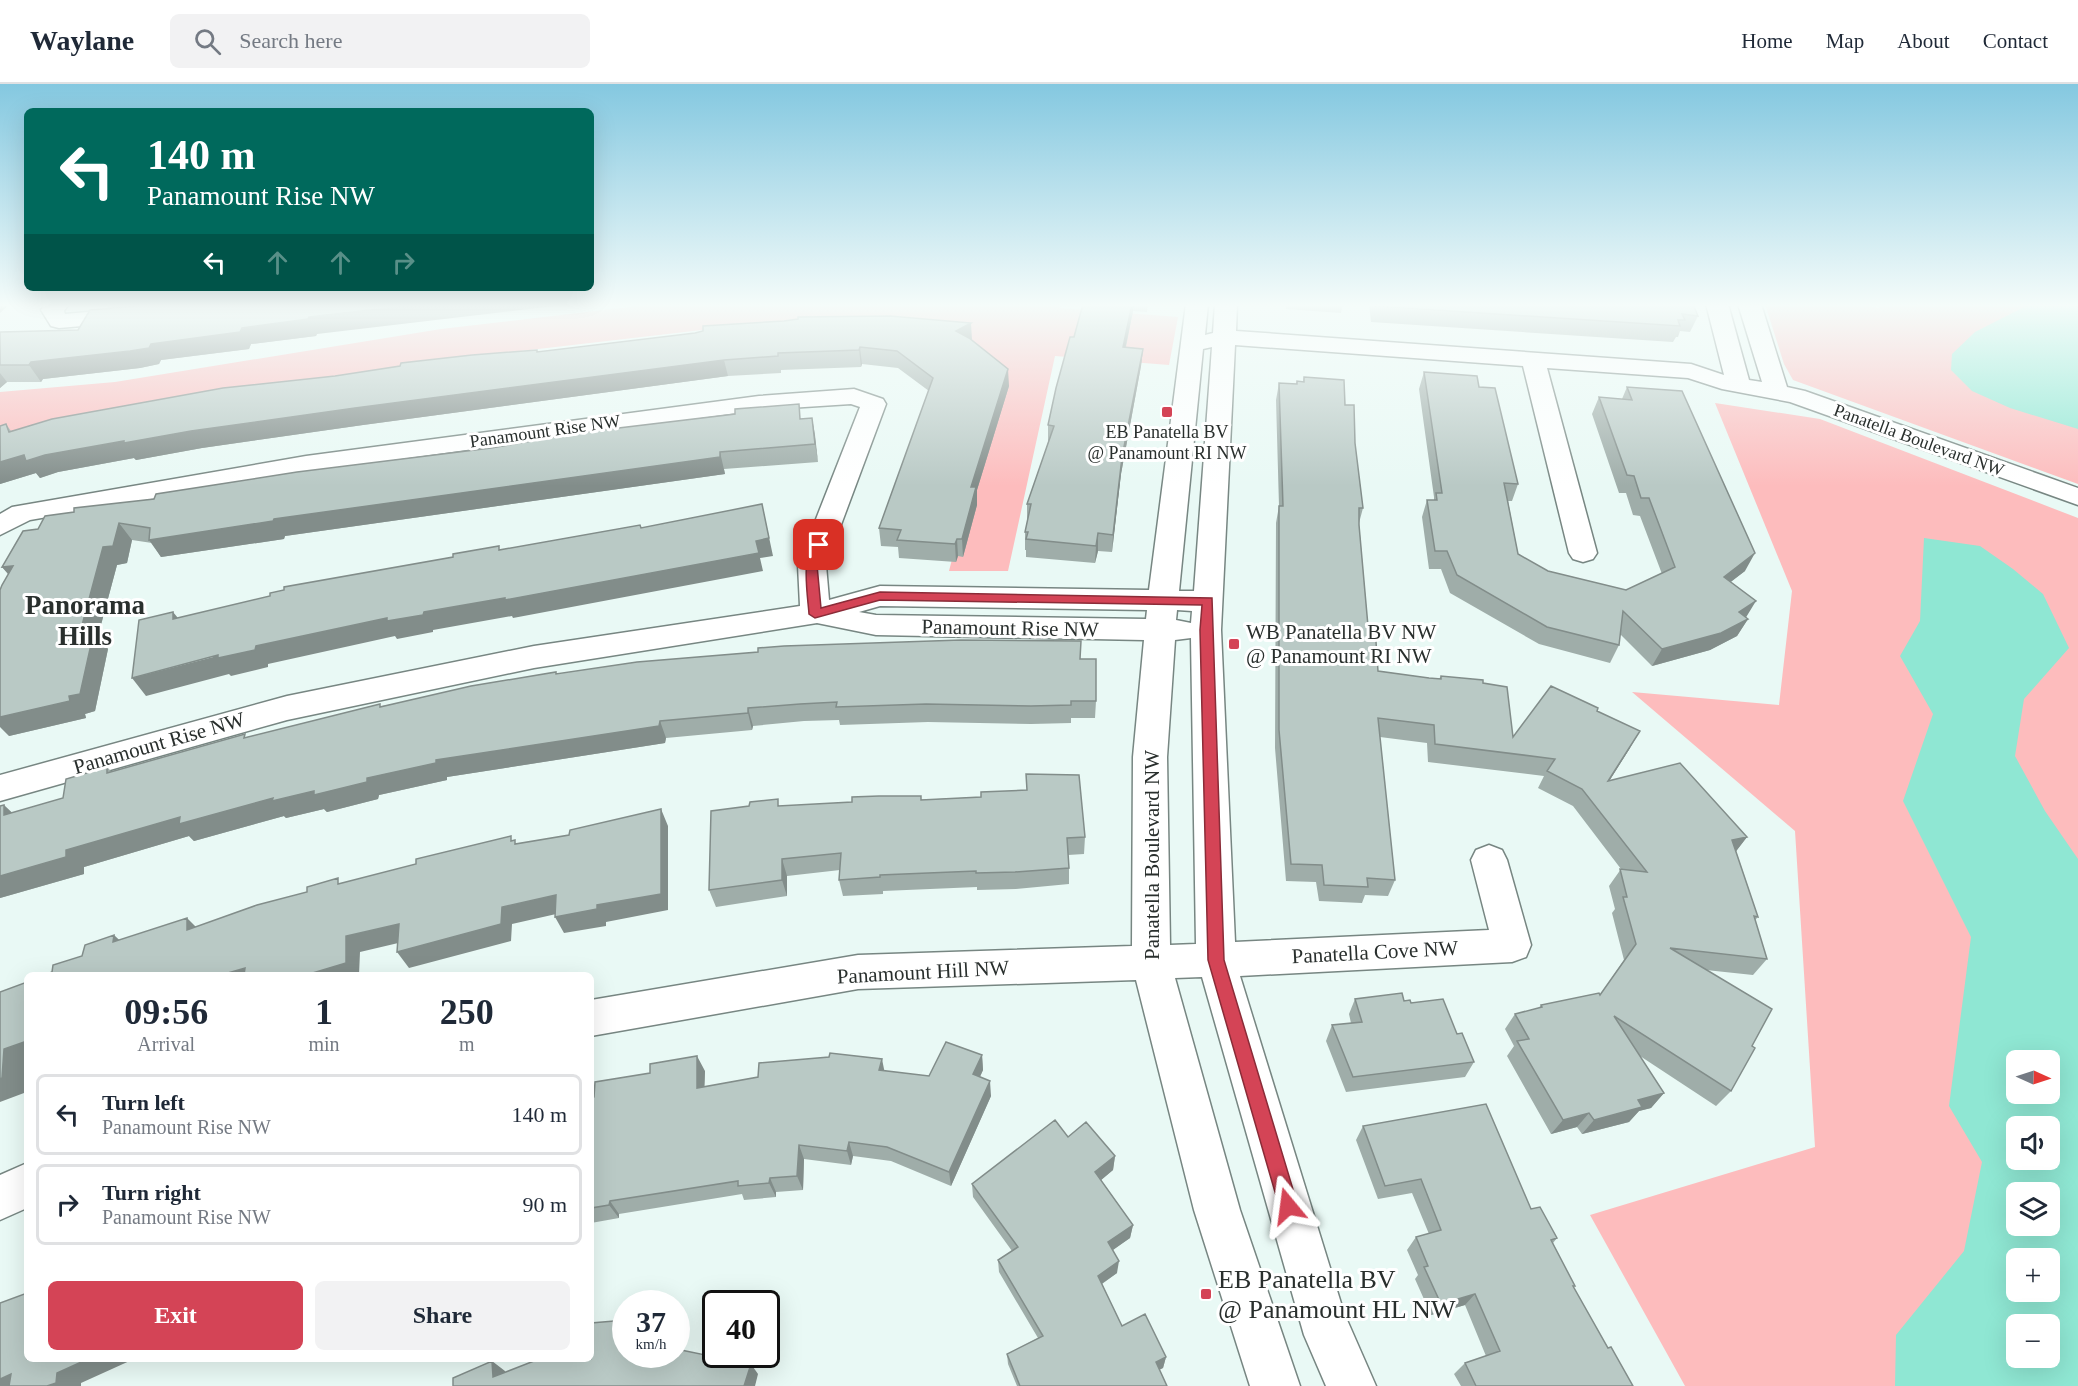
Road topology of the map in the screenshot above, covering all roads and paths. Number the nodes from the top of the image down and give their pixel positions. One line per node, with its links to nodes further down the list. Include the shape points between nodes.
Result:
1 (1210, 365): 12 (street, Panatella Boulevard NW)
2 (1213, 365): 14 (street, Panatella Boulevard NW)
3 (1491, 365): 6 (street, Panatella Boulevard NW)
4 (1727, 365): 7 (street)
5 (1769, 365): 8 (street)
6 (1536, 368): 7 (street, Panatella Boulevard NW, via 1694,388); 11 (street)
7 (1730, 383): 8 (street, Panatella Boulevard NW)
8 (1776, 390): 9 (street, Panatella Boulevard NW)
9 (2078, 497)
10 (0, 526): 13 (street, Panamount Rise NW, via 22,513 306,464 759,403 854,396 874,404 812,565)
11 (1583, 553)
12 (1163, 599): 13 (street, Panamount Rise NW, via 880,596); 14 (street, Panamount Rise NW); 15 (street, Panatella Boulevard NW)
13 (815, 614): 15 (street, Panamount Rise NW, via 876,626); 16 (street, Panamount Rise NW, via 534,657 298,705)
14 (1207, 616): 15 (street, Panamount Rise NW); 18 (street, Panatella Boulevard NW)
15 (1161, 630): 19 (street, Panatella Boulevard NW, via 1150,757)
16 (0, 788)
17 (1489, 860): 18 (street, Panatella Cove NW, via 1512,945)
18 (1216, 960): 19 (street, Panatella Cove NW); 24 (street, Panatella Boulevard NW, via 1322,1318)
19 (1151, 961): 20 (street, Panamount Hill NW, via 858,972); 23 (street, Panatella Boulevard NW, via 1217,1210)
20 (594, 1017)
21 (24, 1186): 22 (street)
22 (0, 1197)
23 (1275, 1386)
24 (1351, 1386)

